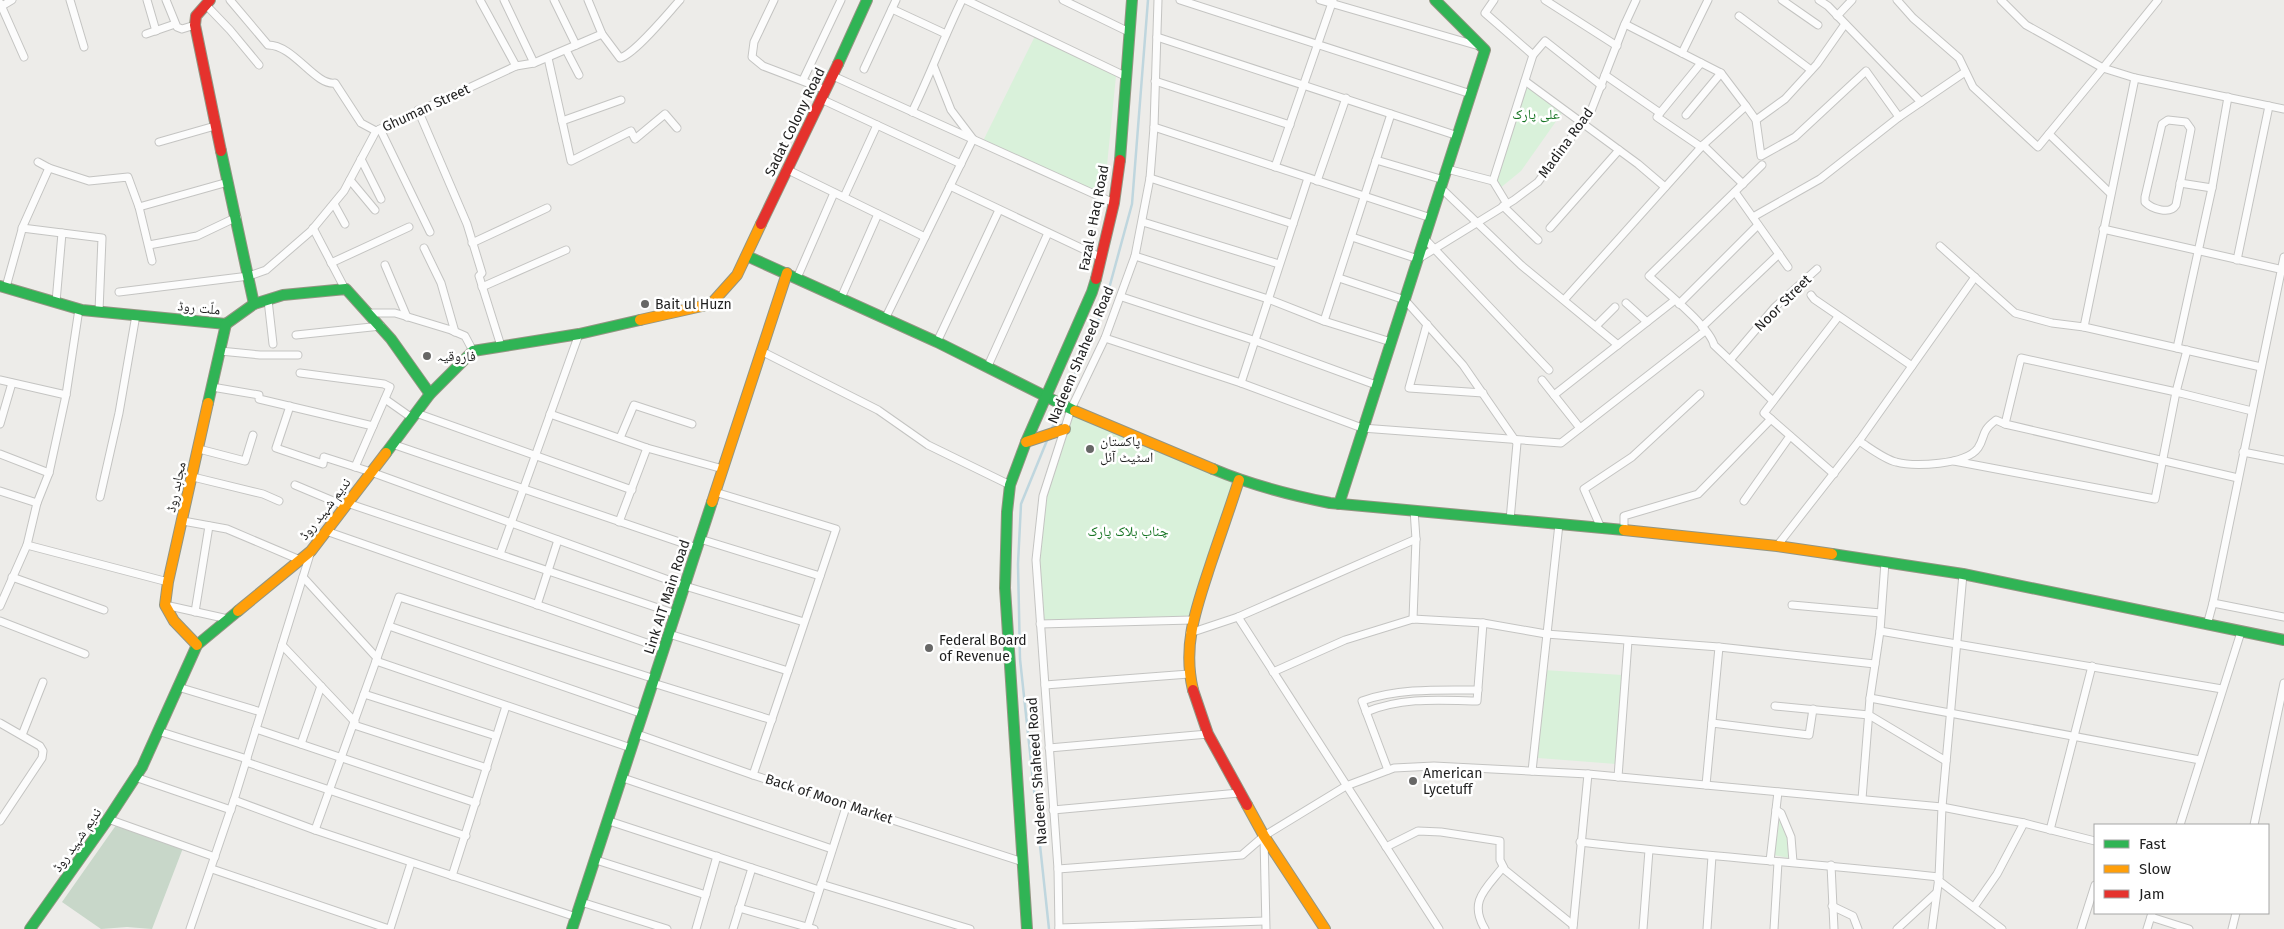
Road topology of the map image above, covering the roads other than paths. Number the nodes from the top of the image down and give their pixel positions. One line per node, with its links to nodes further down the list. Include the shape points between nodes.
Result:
1 (12, 0): 34 (street)
2 (70, 0): 52 (street)
3 (147, 0): 43 (street)
4 (166, 0): 38 (street)
5 (230, 0): 102 (street, via 268,45 289,53 323,82 335,83 361,123)
6 (480, 0): 62 (street)
7 (504, 0): 59 (street)
8 (554, 0): 50 (street)
9 (588, 0): 46 (street)
10 (680, 0): 46 (street, via 626,57 620,58)
11 (774, 0): 74 (street, via 754,42 752,57 763,66)
12 (841, 0): 74 (street)
13 (867, 0): 71 (street, Sadat Colony Road)
14 (896, 0): 35 (street)
15 (964, 0): 47 (street); 72 (street)
16 (1063, 0): 44 (street)
17 (1132, 0): 44 (street, Fazal e Haq Road)
18 (1158, 0): 48 (street, Nadeem Shaheed Road)
19 (1180, 0): 49 (street)
20 (1320, 0): 33 (street)
21 (1435, 0): 53 (street)
22 (1494, 0): 56 (street, via 1485,13)
23 (1545, 0): 51 (street)
24 (1636, 0): 39 (street, Madina Road)
25 (1708, 0): 55 (street)
26 (1782, 0): 42 (street)
27 (1819, 0): 37 (street)
28 (1852, 0): 37 (street)
29 (1897, 0): 67 (street, via 1959,58)
30 (2001, 0): 64 (street, via 2026,25)
31 (2158, 0): 64 (street)
32 (208, 2): 41 (street, via 196,16); 61 (street)
33 (1332, 2): 49 (street); 53 (street)
34 (1, 5): 57 (street)
35 (892, 9): 47 (street); 65 (street)
36 (1739, 16): 66 (street)
37 (1837, 16): 40 (street)
38 (174, 24): 41 (street, via 182,29); 43 (street)
39 (1625, 24): 51 (street, Madina Road); 55 (street)
40 (1846, 24): 66 (street); 84 (street)
41 (195, 25): 99 (street)
42 (1818, 25)
43 (156, 31): 45 (street)
44 (1129, 32): 72 (street, Fazal e Haq Road)
45 (146, 34)
46 (602, 34): 50 (street, Ghuman Street)
47 (946, 34): 63 (street)
48 (1157, 37): 75 (street, Nadeem Shaheed Road); 77 (street)
49 (1317, 45): 77 (street); 79 (street)
50 (576, 46): 54 (street, Ghuman Street)
51 (1617, 46): 70 (street, Madina Road)
52 (84, 47)
53 (1482, 47): 79 (street, via 1485,50)
54 (566, 50): 58 (street, Ghuman Street); 69 (street)
55 (1682, 53): 60 (street)
56 (1533, 55): 76 (street); 78 (street, via 1545,41)
57 (24, 57)
58 (548, 58): 59 (street, Ghuman Street); 95 (street)
59 (534, 63): 62 (street, Ghuman Street)
60 (1701, 63): 68 (street); 90 (street)
61 (259, 66)
62 (516, 66): 88 (street, Ghuman Street)
63 (934, 67): 89 (street); 105 (street, via 951,110)
64 (2103, 68): 73 (street); 103 (street)
65 (864, 69)
66 (1811, 70): 94 (street, via 1785,99)
67 (1965, 72): 84 (street); 103 (street, via 1973,87 2038,147)
68 (1721, 74): 85 (street); 92 (street)
69 (578, 75)
70 (1606, 75): 78 (street, Madina Road); 90 (street)
71 (833, 76): 80 (street, Sadat Colony Road); 89 (street)
72 (1127, 77): 136 (street, Fazal e Haq Road)
73 (2135, 78): 81 (street); 132 (street)
74 (803, 80): 80 (street)
75 (1155, 81): 98 (street); 100 (street, Nadeem Shaheed Road)
76 (1525, 81): 96 (street); 122 (street)
77 (1304, 84): 82 (street); 98 (street)
78 (1602, 86): 96 (street, Madina Road, via 1592,112)
79 (1471, 94): 104 (street)
80 (824, 95): 97 (street); 116 (street, Sadat Colony Road)
81 (2228, 97): 86 (street); 129 (street)
82 (1346, 98): 91 (street); 121 (street)
83 (621, 100): 95 (street)
84 (1921, 102): 93 (street)
85 (1746, 106): 94 (street); 107 (street)
86 (2269, 106): 87 (street); 177 (street)
87 (2284, 109)
88 (418, 110): 102 (street, Ghuman Street); 164 (street, via 467,224)
89 (912, 112): 105 (street)
90 (1660, 113): 107 (street, via 1657,116)
91 (1391, 114): 104 (street); 110 (street)
92 (1686, 115)
93 (1899, 117): 94 (street, via 1866,71 1795,137 1761,156); 145 (street, via 1820,178)
94 (1756, 120)
95 (562, 121): 101 (street, via 572,161 631,131 635,139 665,114)
96 (1582, 124): 108 (street); 138 (street, Madina Road, via 1538,182)
97 (877, 125): 112 (street); 134 (street)
98 (1290, 125): 114 (street)
99 (215, 126): 106 (street); 123 (street)
100 (1154, 127): 114 (street); 118 (street, Nadeem Shaheed Road)
101 (678, 128)
102 (378, 130): 109 (street, Ghuman Street); 157 (street)
103 (2049, 134): 132 (street)
104 (1458, 136): 117 (street)
105 (973, 139): 112 (street); 136 (street)
106 (158, 142)
107 (1702, 146): 126 (street); 128 (street)
108 (1619, 150): 128 (street); 155 (street)
109 (361, 160): 120 (street, Ghuman Street); 135 (street)
110 (1376, 160): 125 (street); 133 (street)
111 (38, 162): 115 (street)
112 (961, 164): 127 (street)
113 (1762, 165): 126 (street)
114 (1275, 167): 119 (street)
115 (48, 168): 139 (street, via 89,181 128,177); 153 (street)
116 (786, 169): 131 (street); 172 (street, Sadat Colony Road)
117 (1447, 169): 122 (street); 125 (street)
118 (1150, 178): 147 (street, Nadeem Shaheed Road); 150 (street)
119 (1308, 178): 121 (street); 150 (street)
120 (350, 180): 137 (street, Ghuman Street); 141 (street)
121 (1316, 180): 133 (street)
122 (1494, 181): 138 (street)
123 (228, 182): 139 (street); 144 (street)
124 (2180, 183): 124 (street, via 2191,129 2186,122 2168,120 2162,124 2145,202 2168,211 2174,210); 129 (street)
125 (1442, 184): 146 (street); 148 (street)
126 (1743, 184): 130 (street)
127 (950, 186): 142 (street); 160 (street)
128 (1665, 187): 200 (street)
129 (2212, 188): 170 (street)
130 (1735, 192): 145 (street); 202 (street, via 1649,276)
131 (834, 193): 134 (street); 188 (street)
132 (2110, 193): 156 (street)
133 (1364, 196): 146 (street); 161 (street)
134 (844, 197): 143 (street)
135 (381, 199)
136 (1114, 203): 175 (street, Fazal e Haq Road)
137 (334, 204): 149 (street); 154 (street, Ghuman Street)
138 (1505, 205): 148 (street, Madina Road); 163 (street)
139 (139, 207): 165 (street)
140 (547, 208): 164 (street)
141 (375, 210)
142 (999, 210): 159 (street); 226 (street)
143 (878, 214): 160 (street); 196 (street)
144 (237, 217): 165 (street, via 198,236); 186 (street)
145 (1753, 217): 151 (street)
146 (1431, 218): 162 (street)
147 (1143, 222): 173 (street, Nadeem Shaheed Road); 180 (street)
148 (1477, 222): 169 (street, Madina Road); 200 (street, via 1521,266)
149 (345, 224)
150 (1293, 224): 180 (street)
151 (1758, 225): 171 (street); 202 (street)
152 (409, 227): 179 (street)
153 (22, 228): 158 (street); 190 (street)
154 (314, 228): 179 (street); 186 (street, Ghuman Street, via 266,270)
155 (1550, 228)
156 (2102, 230): 170 (street); 219 (street)
157 (430, 232)
158 (62, 233): 201 (street); 207 (street, via 102,238)
159 (1048, 233): 175 (street); 240 (street)
160 (925, 237): 212 (street)
161 (1352, 237): 176 (street); 189 (street)
162 (1425, 239): 169 (street); 176 (street)
163 (1538, 240)
164 (472, 243): 191 (street, via 482,273 479,276)
165 (149, 245): 178 (street)
166 (1940, 246): 187 (street)
167 (424, 248): 221 (street, via 441,283)
168 (566, 250): 191 (street)
169 (1433, 250): 176 (street, Madina Road); 241 (street)
170 (2198, 251): 177 (street); 231 (street)
171 (1779, 254): 182 (street); 220 (street)
172 (747, 256): 185 (street); 222 (street, via 737,275 710,304)
173 (1135, 256): 195 (street, Nadeem Shaheed Road); 197 (street)
174 (2284, 257): 184 (street)
175 (1102, 258): 255 (street, Fazal e Haq Road, via 1092,292)
176 (1418, 259): 199 (street)
177 (2237, 260): 184 (street)
178 (152, 261)
179 (331, 263): 192 (street)
180 (1279, 264): 197 (street)
181 (385, 265): 210 (street)
182 (1788, 267)
183 (1817, 268): 237 (street, Noor Street, via 1775,307)
184 (2283, 270): 239 (street)
185 (787, 272): 188 (street); 235 (street, Link AIT Main Road)
186 (249, 276): 193 (street, Ghuman Street); 204 (street)
187 (1975, 277): 219 (street, via 2015,313); 238 (street)
188 (797, 278): 196 (street)
189 (1339, 278): 199 (street); 213 (street)
190 (3, 287): 201 (street, ملّت روڈ)
191 (482, 287): 230 (street)
192 (344, 289): 198 (street, ملّت روڈ, via 283,295); 208 (street)
193 (119, 292)
194 (1811, 295): 211 (street)
195 (1122, 296): 224 (street, Nadeem Shaheed Road); 225 (street)
196 (840, 298): 212 (street)
197 (1268, 299): 213 (street); 225 (street)
198 (268, 300): 204 (street, ملّت روڈ); 228 (street)
199 (1405, 300): 216 (street); 227 (street)
200 (1564, 300): 218 (street)
201 (56, 302): 206 (street, ملّت روڈ)
202 (1677, 302): 214 (street); 220 (street)
203 (1626, 303): 214 (street)
204 (254, 304): 215 (street, ملّت روڈ)
205 (1615, 307): 218 (street)
206 (79, 309): 207 (street, ملّت روڈ); 253 (street)
207 (98, 311): 209 (street, ملّت روڈ)
208 (370, 313): 210 (street, via 395,313); 217 (street)
209 (136, 315): 215 (street, ملّت روڈ); 300 (street)
210 (406, 317): 221 (street)
211 (1838, 317): 238 (street); 257 (street)
212 (885, 319): 226 (street)
213 (1324, 321): 227 (street)
214 (1647, 322): 229 (street)
215 (226, 324): 233 (street, مجاہد روڈ)
216 (1427, 324): 250 (street); 250 (street, via 1409,388)
217 (381, 326): 223 (street); 251 (street, via 415,368)
218 (1596, 326): 229 (street)
219 (2084, 327): 231 (street)
220 (1703, 329): 237 (street); 269 (street)
221 (455, 332): 234 (street, via 465,336)
222 (579, 334): 230 (street); 261 (street)
223 (296, 336)
224 (1105, 338): 246 (street); 259 (street, Nadeem Shaheed Road)
225 (1253, 340): 246 (street); 247 (street)
226 (937, 342): 240 (street)
227 (1391, 342): 247 (street)
228 (272, 344)
229 (1618, 344): 254 (street)
230 (501, 346): 234 (street)
231 (2177, 348): 232 (street)
232 (2187, 350): 239 (street); 249 (street)
233 (220, 351): 236 (street, via 260,356); 248 (street, مجاہد روڈ)
234 (473, 351): 251 (street, ندیم شہید روڈ)
235 (761, 351): 287 (street, Link AIT Main Road); 295 (street, via 878,410 928,445)
236 (298, 355)
237 (1730, 360): 257 (street)
238 (1912, 366): 275 (street)
239 (2261, 367): 260 (street)
240 (987, 368): 255 (street)
241 (1549, 370)
242 (300, 372): 256 (street, via 384,384 390,387)
243 (0, 380): 245 (street)
244 (1542, 380): 254 (street)
245 (12, 383): 253 (street); 264 (street)
246 (1241, 383): 268 (street)
247 (1376, 385): 268 (street)
248 (212, 387): 258 (street, via 259,395 259,399); 279 (street, مجاہد روڈ)
249 (2176, 392): 260 (street); 266 (street, via 2022,358); 283 (street)
250 (1483, 393): 274 (street)
251 (430, 394): 262 (street, ندیم شہید روڈ)
252 (1700, 394): 313 (street, via 1632,457 1584,489)
253 (66, 395): 289 (street)
254 (1554, 395): 269 (street)
255 (1048, 398): 259 (street); 276 (street, Fazal e Haq Road)
256 (385, 399): 262 (street); 267 (street)
257 (1773, 401): 263 (street, via 1764,413)
258 (290, 406): 267 (street); 286 (street, via 276,448 323,464 324,457)
259 (1070, 408): 270 (street, Nadeem Shaheed Road); 293 (street)
260 (2252, 411): 280 (street)
261 (550, 414): 273 (street); 282 (street)
262 (414, 415): 277 (street, ندیم شہید روڈ); 282 (street)
263 (1771, 419): 272 (street); 314 (street, via 1698,494 1624,516)
264 (0, 424)
265 (692, 424): 273 (street, via 634,405)
266 (2005, 424): 283 (street); 285 (street, via 1996,420 1982,434 1978,448)
267 (373, 426): 286 (street)
268 (1362, 428): 274 (street); 304 (street)
269 (1580, 428): 274 (street, via 1561,443)
270 (1063, 429): 276 (street); 348 (street, Nadeem Shaheed Road, via 1043,496 1036,560)
271 (253, 435): 279 (street, via 245,462)
272 (1790, 436): 290 (street); 302 (street)
273 (620, 438): 278 (street)
274 (1514, 438): 307 (street, via 1517,443)
275 (1859, 441): 285 (street, via 1896,462 1926,464); 290 (street)
276 (1026, 442): 295 (street, Fazal e Haq Road)
277 (392, 444): 288 (street, ندیم شہید روڈ); 296 (street)
278 (647, 448): 287 (street); 297 (street)
279 (199, 449): 291 (street, مجاہد روڈ)
280 (2243, 452): 284 (street); 292 (street)
281 (0, 454): 289 (street)
282 (535, 455): 296 (street); 297 (street)
283 (2163, 459): 285 (street, via 2155,499); 292 (street)
284 (2284, 460)
285 (1954, 461)
286 (355, 467): 288 (street)
287 (723, 469): 299 (street, Link AIT Main Road)
288 (371, 472): 305 (street, ندیم شہید روڈ); 310 (street)
289 (49, 473): 303 (street)
290 (1834, 474): 320 (street)
291 (193, 477): 301 (street); 308 (street, مجاہد روڈ)
292 (2238, 478): 332 (street)
293 (1239, 480): 304 (street, via 1286,494); 345 (street)
294 (295, 485): 305 (street)
295 (1010, 485): 448 (street, Nadeem Shaheed Road, via 1005,588)
296 (523, 489): 309 (street); 310 (street)
297 (632, 490): 309 (street)
298 (0, 491): 303 (street)
299 (715, 492): 318 (street, Link AIT Main Road); 327 (street, via 836,529)
300 (100, 497)
301 (279, 501)
302 (1744, 501)
303 (37, 503): 319 (street)
304 (1339, 504): 306 (street)
305 (346, 505): 315 (street, ندیم شہید روڈ); 322 (street)
306 (1414, 510): 307 (street); 316 (street)
307 (1510, 520): 311 (street)
308 (183, 521): 312 (street); 330 (street, مجاہد روڈ)
309 (619, 522): 318 (street)
310 (511, 523): 317 (street); 322 (street)
311 (1559, 524): 313 (street); 356 (street)
312 (209, 526): 323 (street, via 227,529); 338 (street)
313 (1600, 528): 314 (street)
314 (1624, 530): 320 (street)
315 (326, 531): 321 (street, ندیم شہید روڈ); 334 (street)
316 (1416, 539): 341 (street); 344 (street)
317 (558, 540): 325 (street); 331 (street)
318 (699, 544): 327 (street); 331 (street, Link AIT Main Road)
319 (27, 545): 328 (street); 330 (street)
320 (1777, 546): 324 (street)
321 (311, 551): 323 (street, ندیم شہید روڈ); 329 (street)
322 (500, 554): 325 (street)
323 (300, 560): 343 (street, ندیم شہید روڈ)
324 (1885, 562): 326 (street); 339 (street)
325 (548, 570): 334 (street); 340 (street)
326 (1963, 574): 351 (street); 360 (street)
327 (820, 576): 347 (street)
328 (12, 577): 336 (street); 337 (street)
329 (303, 577): 361 (street); 365 (street)
330 (168, 582): 333 (street, مجاہد روڈ)
331 (685, 586): 340 (street, Link AIT Main Road); 347 (street)
332 (2213, 603): 342 (street); 351 (street)
333 (165, 605): 338 (street); 359 (street, via 174,621)
334 (537, 605): 363 (street)
335 (1792, 605): 339 (street)
336 (0, 606)
337 (104, 610)
338 (195, 612): 343 (street)
339 (1881, 613): 352 (street)
340 (676, 614): 355 (street, Link AIT Main Road)
341 (1238, 617): 354 (street); 369 (street)
342 (2284, 617)
343 (228, 619): 359 (street, ندیم شہید روڈ)
344 (1413, 619): 349 (street); 369 (street, via 1346,640)
345 (1192, 620): 348 (street); 354 (street)
346 (0, 622): 364 (street)
347 (804, 622): 368 (street)
348 (1040, 624): 374 (street, Nadeem Shaheed Road)
349 (1483, 624): 356 (street); 378 (street)
350 (388, 626): 365 (street); 371 (street, via 399,597); 387 (street)
351 (2207, 626): 353 (street)
352 (1880, 631): 360 (street); 366 (street)
353 (2241, 632): 357 (street); 377 (street)
354 (1190, 633): 370 (street)
355 (669, 634): 363 (street, Link AIT Main Road); 368 (street)
356 (1546, 634): 358 (street); 409 (street)
357 (2284, 640)
358 (1628, 641): 362 (street); 413 (street)
359 (197, 644): 376 (street, ندیم شہید روڈ)
360 (1958, 644): 367 (street); 386 (street)
361 (282, 645): 375 (street); 384 (street)
362 (1719, 647): 366 (street); 392 (street)
363 (664, 649): 371 (street, Link AIT Main Road)
364 (85, 654)
365 (377, 659): 379 (street); 381 (street)
366 (1875, 664): 380 (street)
367 (2092, 666): 377 (street); 399 (street)
368 (788, 671): 389 (street)
369 (1273, 672): 416 (street)
370 (1189, 674): 374 (street); 396 (street)
371 (654, 681): 387 (street, Link AIT Main Road); 389 (street)
372 (43, 682): 397 (street)
373 (2284, 683): 433 (street)
374 (1045, 684): 402 (street, Nadeem Shaheed Road)
375 (321, 686): 391 (street); 400 (street)
376 (178, 687): 384 (street); 394 (street, ندیم شہید روڈ)
377 (2222, 688): 405 (street)
378 (1478, 690): 385 (street, via 1477,701 1410,700); 385 (street, via 1381,694 1362,701)
379 (364, 694): 391 (street); 398 (street)
380 (1870, 698): 386 (street); 388 (street)
381 (506, 706): 398 (street); 401 (street)
382 (1775, 706): 383 (street)
383 (1813, 710): 388 (street); 392 (street, via 1809,735)
384 (261, 712): 393 (street)
385 (1366, 712): 408 (street)
386 (1951, 713): 399 (street); 406 (street)
387 (643, 714): 395 (street, Link AIT Main Road)
388 (1869, 715): 406 (street); 420 (street)
389 (772, 720): 411 (street)
390 (0, 723): 397 (street)
391 (354, 724): 403 (street); 407 (street)
392 (1712, 724): 415 (street)
393 (256, 729): 400 (street); 404 (street)
394 (158, 731): 404 (street); 412 (street, ندیم شہید روڈ)
395 (637, 734): 401 (street, Link AIT Main Road); 411 (street, Back of Moon Market)
396 (1208, 734): 402 (street); 419 (street)
397 (22, 735): 429 (street, via 40,746 42,758)
398 (496, 736): 407 (street)
399 (2074, 736): 405 (street); 435 (street)
400 (301, 744): 403 (street)
401 (631, 748): 414 (street, Link AIT Main Road)
402 (1049, 748): 426 (street, Nadeem Shaheed Road)
403 (342, 758): 417 (street); 422 (street)
404 (246, 760): 417 (street); 421 (street)
405 (2200, 760): 432 (street)
406 (1946, 761): 424 (street)
407 (487, 768): 422 (street)
408 (1388, 770): 409 (street, via 1434,766); 416 (street)
409 (1532, 771): 410 (street)
410 (1588, 774): 413 (street); 439 (street)
411 (753, 775): 423 (street, Back of Moon Market)
412 (135, 777): 425 (street); 428 (street, ندیم شہید روڈ)
413 (1618, 777): 415 (street)
414 (623, 778): 430 (street, Link AIT Main Road); 441 (street)
415 (1706, 785): 418 (street)
416 (1346, 786): 437 (street); 440 (street)
417 (330, 790): 434 (street); 436 (street)
418 (1778, 792): 420 (street); 427 (street)
419 (1239, 793): 426 (street); 437 (street)
420 (1862, 799): 424 (street)
421 (234, 800): 425 (street); 434 (street)
422 (476, 803): 436 (street)
423 (847, 804): 441 (street); 448 (street, Back of Moon Market)
424 (1942, 807): 431 (street); 458 (street)
425 (231, 810): 445 (street)
426 (1054, 810): 456 (street, Nadeem Shaheed Road)
427 (1776, 810): 447 (street); 450 (street, via 1781,813 1791,837)
428 (108, 819): 445 (street); 473 (street, ندیم شہید روڈ)
429 (0, 821)
430 (609, 821): 443 (street); 446 (street, Link AIT Main Road)
431 (2024, 824): 435 (street); 465 (street, via 1997,874)
432 (2180, 824)
433 (2254, 824)
434 (315, 830): 451 (street)
435 (2050, 830): 438 (street)
436 (466, 836): 457 (street)
437 (1264, 836): 456 (street, via 1242,855); 470 (street); 483 (street)
438 (2094, 841)
439 (1580, 842): 442 (street); 471 (street)
440 (1386, 847): 453 (street, via 1418,832 1441,832 1500,841); 484 (street)
441 (832, 849): 459 (street)
442 (1649, 850): 444 (street); 486 (street)
443 (717, 856): 454 (street); 462 (street)
444 (1712, 856): 447 (street); 487 (street)
445 (216, 858): 455 (street)
446 (596, 860): 462 (street); 463 (street, Link AIT Main Road)
447 (1770, 861): 449 (street)
448 (1023, 862): 481 (street, Nadeem Shaheed Road)
449 (1778, 862): 450 (street); 488 (street)
450 (1793, 862): 452 (street)
451 (411, 863): 457 (street); 475 (street)
452 (1831, 865): 458 (street); 464 (street)
453 (1503, 867): 471 (street); 485 (street, via 1476,908)
454 (752, 868): 459 (street); 466 (street)
455 (212, 869): 474 (street); 475 (street)
456 (1058, 869): 482 (street, Nadeem Shaheed Road)
457 (452, 876): 469 (street)
458 (1938, 878): 461 (street); 465 (street)
459 (820, 887): 472 (street); 480 (street)
460 (2094, 888): 494 (street)
461 (1936, 893): 491 (street); 492 (street)
462 (706, 895): 478 (street)
463 (581, 902): 469 (street, Link AIT Main Road); 477 (street)
464 (1832, 906): 489 (street); 490 (street, via 1853,916)
465 (1974, 907): 493 (street)
466 (740, 908): 472 (street); 479 (street)
467 (2236, 914): 497 (street)
468 (2152, 915): 495 (street); 496 (street)
469 (576, 917): 476 (street, Link AIT Main Road)
470 (1265, 925): 482 (street)
471 (1573, 927)
472 (809, 928)
473 (30, 929)
474 (190, 929)
475 (389, 929)
476 (572, 929)
477 (667, 929)
478 (696, 929)
479 (733, 929)
480 (970, 929)
481 (1027, 929)
482 (1059, 929)
483 (1325, 929)
484 (1439, 929)
485 (1485, 929)
486 (1643, 929)
487 (1707, 929)
488 (1774, 929)
489 (1834, 929)
490 (1858, 929)
491 (1897, 929)
492 (1932, 929)
493 (2002, 929)
494 (2081, 929)
495 (2147, 929)
496 (2189, 929)
497 (2232, 929)

